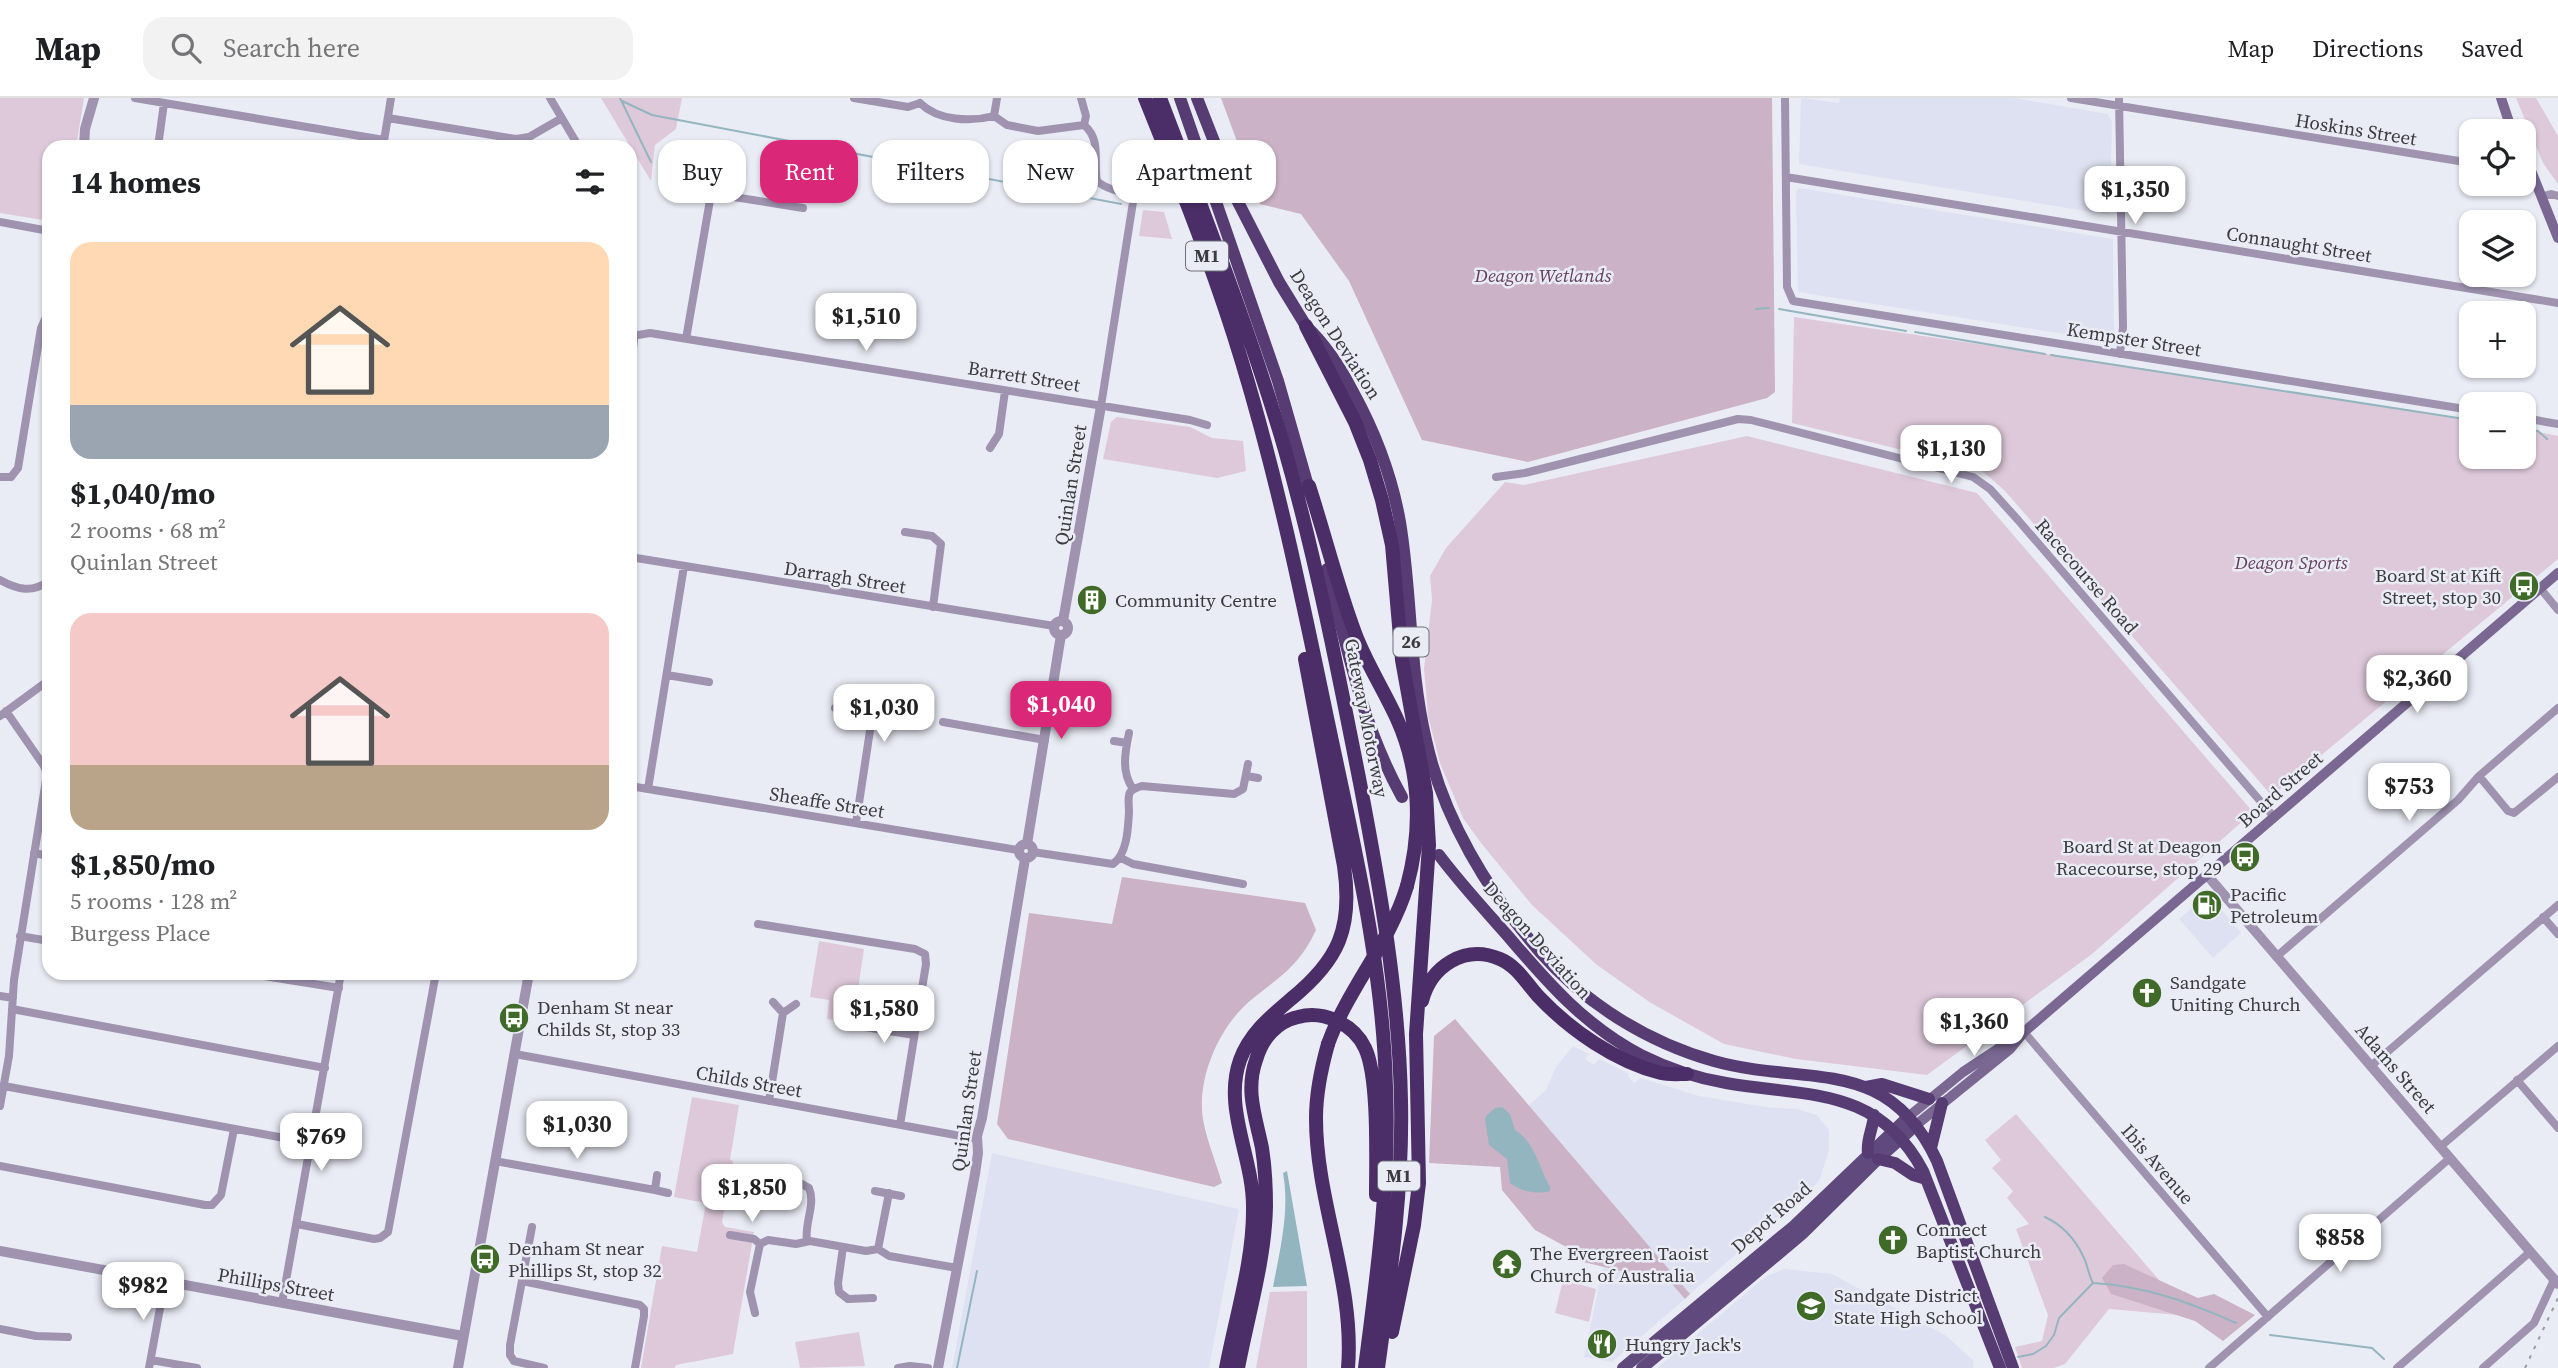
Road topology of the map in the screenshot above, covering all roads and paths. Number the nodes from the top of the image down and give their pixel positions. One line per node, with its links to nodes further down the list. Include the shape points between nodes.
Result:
1 (94, 98): 24 (street)
2 (135, 98): 17 (street)
3 (391, 98): 19 (street)
4 (550, 98): 20 (street)
5 (854, 98): 14 (street, via 908,107)
6 (997, 98): 18 (street)
7 (1081, 98): 23 (street, via 1086,116)
8 (1145, 98): 59 (highway, Gateway Motorway / M1, via 1239,352)
9 (1160, 98): 192 (highway, Gateway Motorway / M1, via 1236,297 1285,450 1337,665 1385,916 1399,1044 1401,1150)
10 (1180, 98): 56 (highway, via 1278,381)
11 (1197, 98): 41 (highway, Deagon Deviation / 26, via 1237,200)
12 (1785, 98): 30 (street)
13 (2071, 98): 15 (street, Hoskins Street)
14 (920, 101): 18 (street, via 937,114 974,120)
15 (2119, 102): 29 (street, Hoskins Street); 37 (street)
16 (2502, 102): 21 (main road); 22 (main road)
17 (164, 103): 25 (street); 26 (street)
18 (994, 116): 23 (street, via 1007,125 1038,131)
19 (388, 118): 20 (street, via 516,139 529,137); 27 (street)
20 (562, 118): 28 (street)
21 (2508, 119)
22 (2511, 119)
23 (1083, 125): 46 (street, Quinlan Street, via 1095,145 1097,181 1128,194 1133,202)
24 (86, 140)
25 (159, 140)
26 (363, 140)
27 (385, 140)
28 (575, 140)
29 (2459, 161)
30 (1786, 177): 37 (street, Connaught Street); 44 (street, Kempster Street, via 1787,287 1793,301)
31 (2536, 187): 33 (main road)
32 (2558, 196): 33 (street)
33 (2541, 197): 38 (main road)
34 (803, 208): 43 (street, via 721,195 710,200)
35 (0, 222): 36 (street)
36 (42, 230)
37 (2121, 231): 39 (street, Connaught Street); 44 (street)
38 (2558, 237)
39 (2558, 303)
40 (42, 324): 53 (street, via 18,468)
41 (1306, 327): 117 (highway, via 1364,443 1390,536 1402,660 1421,760 1430,845); 128 (highway, Deagon Deviation / 26, via 1318,337 1355,395 1392,488 1404,554 1418,695 1441,790 1463,841 1521,928 1579,990 1654,1039 1727,1065 1830,1077)
42 (637, 333): 43 (street, Barrett Street)
43 (686, 339): 45 (street, Barrett Street)
44 (2120, 354): 47 (street, Kempster Street)
45 (1005, 391): 46 (street, Barrett Street); 51 (street, via 999,434)
46 (1101, 406): 50 (street, Barrett Street); 67 (street, Quinlan Street)
47 (2459, 408)
48 (2536, 420): 49 (street)
49 (2558, 424)
50 (1207, 425)
51 (990, 448)
52 (0, 477): 53 (street)
53 (11, 477): 55 (street)
54 (1496, 477): 90 (street, Racecourse Road, via 1742,419 1977,479 2018,520)
55 (16, 486)
56 (1309, 486): 88 (highway, via 1349,665 1377,746); 190 (highway, bridge, via 1356,638 1399,723 1417,797 1417,835 1407,886 1391,926 1343,1006 1319,1078 1317,1137 1346,1299)
57 (905, 532): 65 (street, via 932,536 941,544)
58 (637, 558): 60 (street, Darragh Street)
59 (1295, 565): 157 (highway, Gateway Motorway / M1, via 1376,963 1387,1091); 188 (highway, via 1291,586 1345,866 1347,919 1324,968 1257,1030 1238,1065 1234,1097 1252,1185 1253,1222)
60 (684, 566): 65 (street, Darragh Street); 68 (street)
61 (2558, 573): 64 (main road, Board Street)
62 (0, 580): 63 (street, via 14,588)
63 (42, 586)
64 (2540, 588): 66 (street); 90 (main road, Board Street)
65 (933, 607): 67 (street, Darragh Street)
66 (2558, 610)
67 (1059, 628): 76 (street, Quinlan Street)
68 (667, 675): 69 (street); 86 (street)
69 (709, 682)
70 (42, 686): 73 (street)
71 (835, 708): 91 (street, via 860,712 871,724)
72 (2558, 708): 82 (street)
73 (3, 714): 79 (street)
74 (943, 722): 76 (street)
75 (1129, 733): 78 (street)
76 (1045, 740): 92 (street, Quinlan Street)
77 (1114, 741): 78 (street)
78 (1127, 743): 87 (street, via 1126,779)
79 (42, 763)
80 (1248, 764): 81 (street)
81 (1247, 776): 84 (street); 87 (street, via 1243,789 1234,794)
82 (2479, 776): 83 (street, via 2514,813); 105 (street, via 2458,800)
83 (2558, 777)
84 (1258, 778)
85 (637, 787): 86 (street, Sheaffe Street)
86 (648, 789): 91 (street, Sheaffe Street)
87 (1133, 789): 96 (street)
88 (1402, 797)
89 (42, 808): 93 (street)
90 (2274, 817): 97 (main road, Board Street)
91 (856, 823): 92 (street, Sheaffe Street)
92 (1026, 851): 96 (street, Sheaffe Street, via 1113,864); 139 (street, Quinlan Street)
93 (34, 853): 94 (street); 103 (street)
94 (42, 855)
95 (1439, 855): 125 (highway, Deagon Deviation, via 1582,1016 1615,1041)
96 (1121, 858): 98 (street)
97 (2207, 876): 105 (street, Adams Street); 119 (main road, Board Street)
98 (1243, 884)
99 (2558, 905): 100 (street)
100 (2543, 917): 102 (street); 123 (street)
101 (758, 924): 120 (street, via 923,953 926,964)
102 (2558, 934)
103 (20, 936): 104 (street); 112 (street)
104 (42, 940)
105 (2276, 957): 123 (street, Adams Street)
106 (292, 980): 110 (street)
107 (340, 980): 110 (street)
108 (435, 980): 158 (street, via 388,1232 374,1239)
109 (527, 980): 122 (street)
110 (339, 988): 124 (street)
111 (0, 996): 112 (street)
112 (13, 998): 115 (street)
113 (773, 1002): 116 (street)
114 (796, 1004): 116 (street)
115 (12, 1009): 124 (street); 127 (street)
116 (783, 1013): 130 (street)
117 (1418, 1016): 125 (highway, via 1429,982 1443,965 1470,954 1492,956 1516,969 1553,1011 1591,1040 1663,1074); 193 (highway, via 1419,1183)
118 (859, 1026): 120 (street)
119 (2024, 1032): 129 (main road, Board Street); 131 (main road, Board Street, via 2010,1049); 174 (street, Ibis Avenue)
120 (914, 1035): 135 (street)
121 (2558, 1046): 126 (street)
122 (515, 1054): 130 (street, Childs Street); 145 (street)
123 (2371, 1066): 141 (street, Adams Street)
124 (325, 1068): 140 (street)
125 (1687, 1074): 133 (highway, Deagon Deviation, via 1841,1100)
126 (2517, 1080): 136 (street); 141 (street)
127 (4, 1086): 132 (street); 137 (street)
128 (1866, 1087): 129 (highway, via 1882,1084); 134 (highway, Deagon Deviation / 26)
129 (1929, 1099): 134 (main road, Board Street)
130 (769, 1101): 135 (street, Childs Street)
131 (1942, 1104): 134 (main road, Board Street); 142 (highway)
132 (0, 1106)
133 (1874, 1115): 138 (highway, Deagon Deviation); 143 (highway, via 1866,1143)
134 (1912, 1121): 138 (main road, Depot Road); 142 (highway, 26)
135 (900, 1125): 139 (street, Childs Street)
136 (2558, 1128)
137 (234, 1129): 140 (street); 146 (street, via 218,1205)
138 (1898, 1134): 143 (main road, Depot Road); 150 (highway, Deagon Deviation)
139 (976, 1139): 167 (street, Quinlan Street, via 975,1174)
140 (311, 1143): 158 (street)
141 (2440, 1147): 144 (street, Adams Street)
142 (1931, 1149): 197 (highway, 26)
143 (1873, 1156): 150 (highway); 194 (main road, Depot Road); 195 (main road, Depot Road, via 1802,1234)
144 (2450, 1158): 166 (street, Adams Street); 174 (street)
145 (495, 1161): 152 (street); 176 (street)
146 (0, 1166)
147 (716, 1168): 148 (street)
148 (726, 1170): 151 (street); 161 (street, via 809,1188)
149 (657, 1175): 152 (street)
150 (1926, 1179): 196 (highway, Deagon Deviation)
151 (723, 1186)
152 (654, 1190): 154 (street)
153 (875, 1191): 155 (street)
154 (668, 1193)
155 (889, 1194): 156 (street); 164 (street)
156 (901, 1196)
157 (1382, 1220): 189 (highway, via 1376,1209 1374,1110 1365,1048 1355,1033 1332,1019 1314,1015 1294,1018 1269,1034 1252,1073 1252,1106 1265,1170 1265,1215); 191 (highway, Gateway Motorway / M1)
158 (297, 1224): 172 (street)
159 (532, 1227): 169 (street)
160 (730, 1235): 162 (street)
161 (807, 1241): 162 (street); 163 (street)
162 (760, 1244): 173 (street, via 750,1292)
163 (843, 1247): 164 (street); 171 (street, via 840,1295)
164 (878, 1249): 167 (street, via 889,1256)
165 (0, 1251): 168 (street, Phillips Street)
166 (2530, 1252): 170 (street, Adams Street); 199 (street)
167 (957, 1268): 187 (street, Quinlan Street)
168 (165, 1281): 172 (street, Phillips Street); 178 (street)
169 (522, 1282): 179 (street); 184 (street, via 640,1305 645,1316)
170 (2556, 1282): 200 (street, via 2534,1323)
171 (873, 1298)
172 (282, 1303): 176 (street, Phillips Street)
173 (755, 1313)
174 (2268, 1317): 180 (street)
175 (0, 1329): 177 (street)
176 (463, 1336): 182 (street)
177 (68, 1337)
178 (150, 1364): 181 (street)
179 (511, 1364): 183 (street)
180 (2220, 1364): 198 (street)
181 (197, 1368)
182 (457, 1368)
183 (544, 1368)
184 (635, 1368)
185 (898, 1368): 186 (street)
186 (928, 1368)
187 (938, 1368)
188 (1226, 1368)
189 (1238, 1368)
190 (1348, 1368)
191 (1364, 1368)
192 (1378, 1368)
193 (1385, 1368)
194 (1623, 1368)
195 (1642, 1368)
196 (2000, 1368)
197 (2013, 1368)
198 (2209, 1368)
199 (2397, 1368)
200 (2483, 1368)

